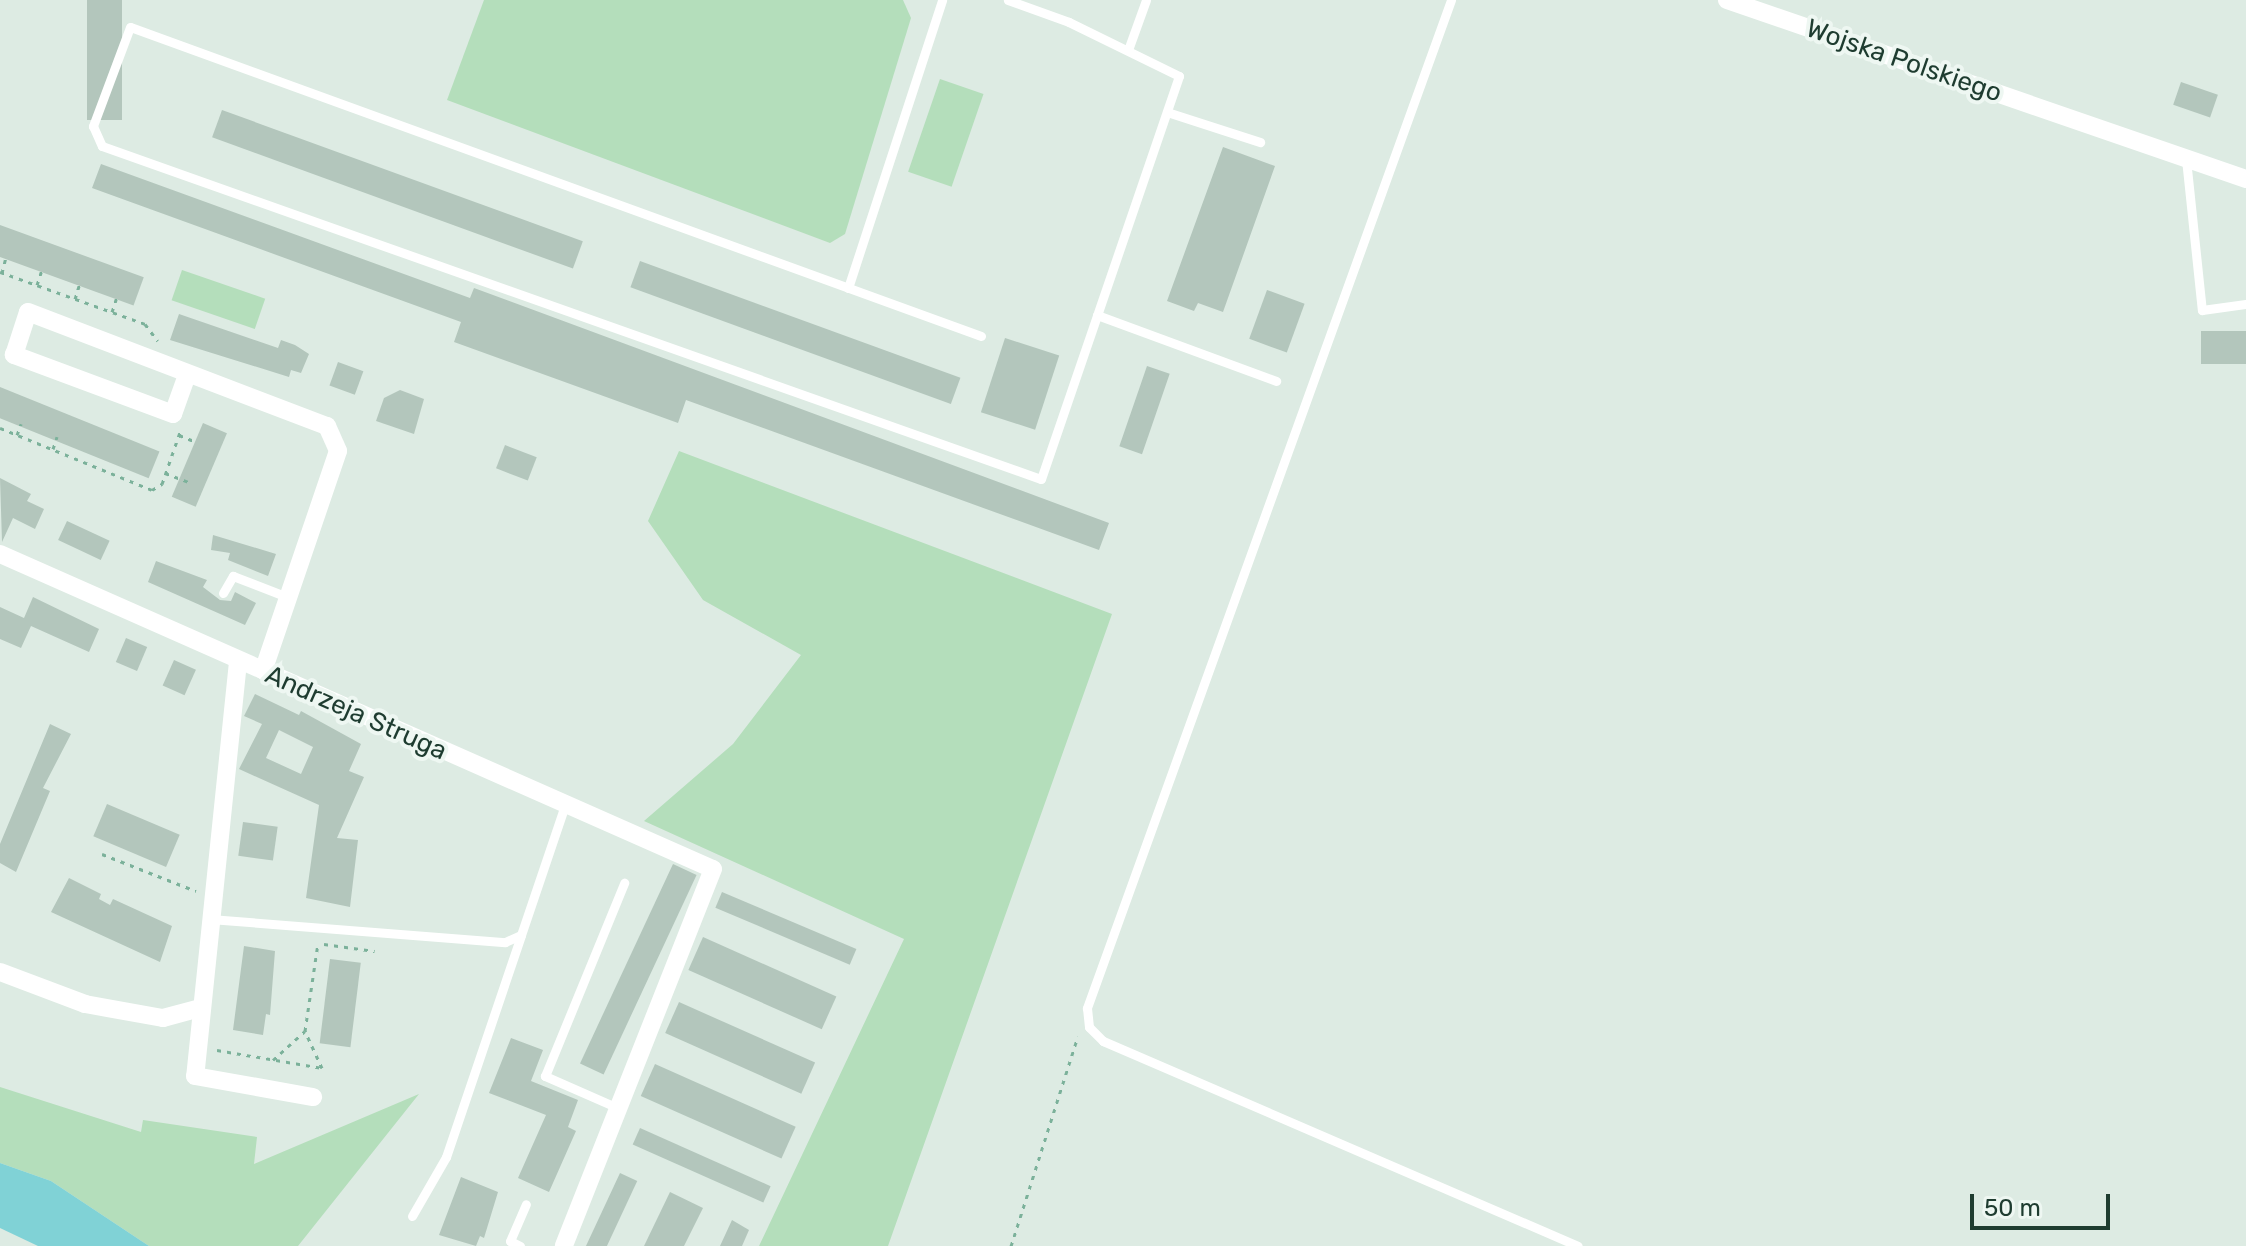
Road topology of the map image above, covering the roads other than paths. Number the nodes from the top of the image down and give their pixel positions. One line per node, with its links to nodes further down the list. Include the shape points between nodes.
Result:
1 (942, 0): 11 (lane)
2 (1008, 0): 6 (lane)
3 (1146, 0): 6 (lane)
4 (1451, 0): 34 (lane, via 1087,1008 1089,1027 1103,1041)
5 (1727, 0): 9 (street, Wojska Polskiego)
6 (1128, 50): 7 (lane, via 1179,76)
7 (1167, 112): 8 (lane); 13 (lane)
8 (1260, 142)
9 (2186, 158): 10 (street, Wojska Polskiego); 12 (lane, via 2202,310)
10 (2246, 179)
11 (848, 288): 13 (lane, via 130,27 93,126 102,146 1041,479); 14 (lane)
12 (2246, 304)
13 (1097, 315): 16 (lane)
14 (981, 336)
15 (187, 375): 15 (street, via 173,414 14,355 28,312); 19 (street, via 327,426 339,447)
16 (1276, 381)
17 (0, 554): 20 (street, Andrzeja Struga)
18 (223, 593): 19 (lane, via 233,576)
19 (290, 598): 21 (street)
20 (238, 662): 21 (street, Andrzeja Struga); 24 (street)
21 (263, 671): 22 (street, Andrzeja Struga)
22 (565, 805): 25 (lane); 29 (street, Andrzeja Struga, via 713,869)
23 (624, 883): 29 (lane, via 545,1076)
24 (210, 919): 25 (lane, via 505,942); 27 (street)
25 (521, 935): 31 (lane, via 446,1157)
26 (0, 972): 27 (street, via 85,1004 163,1018)
27 (200, 1008): 28 (street, via 195,1076)
28 (313, 1097)
29 (618, 1108): 33 (street)
30 (526, 1204): 32 (lane, via 510,1241)
31 (412, 1216)
32 (520, 1246)
33 (564, 1246)
34 (1578, 1246)

